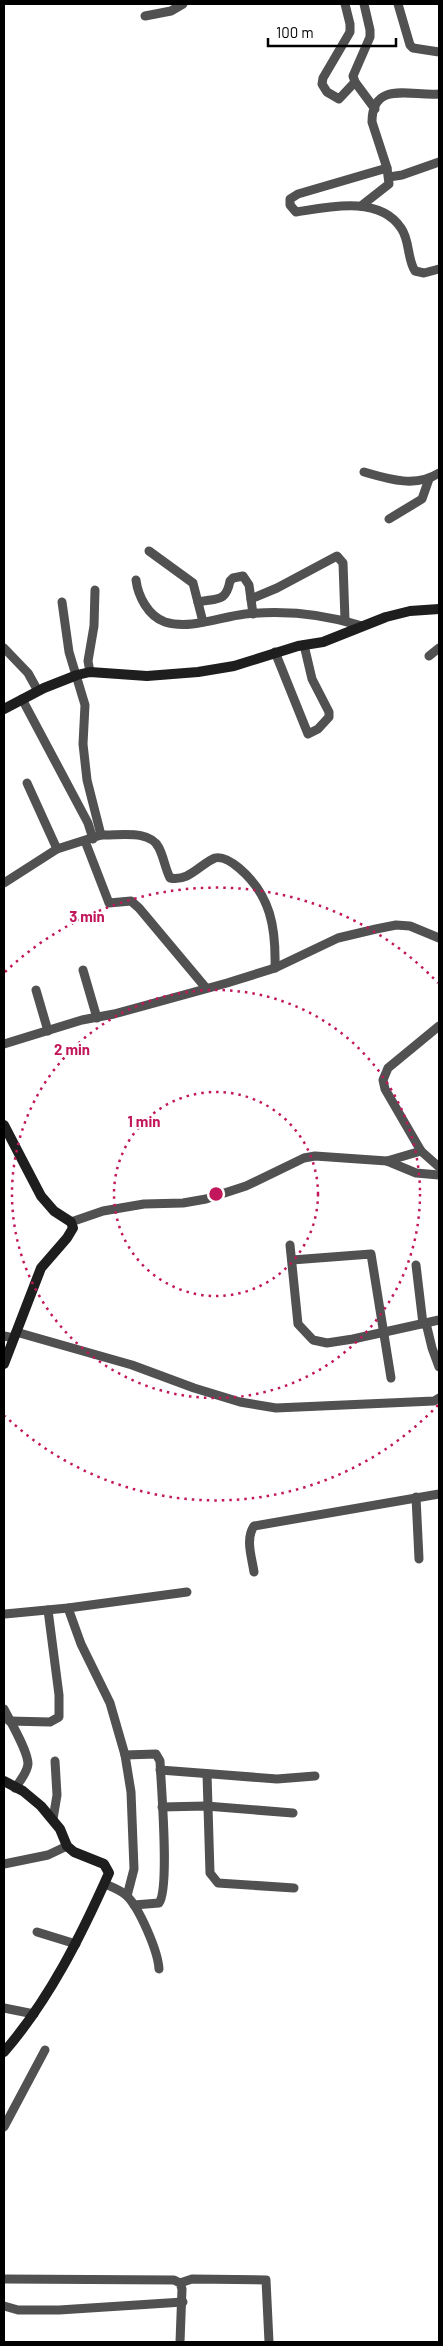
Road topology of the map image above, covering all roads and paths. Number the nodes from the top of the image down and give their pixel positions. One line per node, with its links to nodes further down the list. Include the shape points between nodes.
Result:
1 (183, 4): 5 (street, via 171,11)
2 (345, 4): 7 (street, via 350,32 322,84 327,92 340,99)
3 (364, 4): 7 (street, via 370,37 354,72)
4 (398, 4): 6 (street, via 410,45)
5 (145, 16)
6 (439, 52)
7 (355, 82): 9 (street)
8 (439, 94): 9 (street, via 391,92 380,100)
9 (375, 109): 11 (street, via 372,122)
10 (439, 162): 11 (street, via 402,175)
11 (388, 173): 12 (street, via 389,184); 12 (street, via 298,194 290,199 290,205 296,212)
12 (361, 206): 13 (street, via 378,210 402,229 415,271 424,273)
13 (439, 269)
14 (364, 472): 16 (street, via 392,481)
15 (439, 473): 16 (street)
16 (429, 479): 17 (street, via 422,499)
17 (389, 519)
18 (149, 551): 23 (street, via 188,578 195,588)
19 (136, 580): 27 (street, via 142,600 160,619 166,622)
20 (95, 590): 34 (street, via 94,626 88,661)
21 (251, 599): 23 (street, via 247,580 241,576 230,581 226,595); 25 (street); 26 (street, via 336,556 343,563)
22 (62, 602): 35 (street, via 67,643)
23 (198, 602): 27 (street)
24 (439, 609): 28 (street, via 410,611)
25 (253, 614): 26 (street, via 294,612); 27 (street)
26 (345, 620): 28 (street)
27 (203, 622)
28 (362, 626): 29 (street, via 323,642)
29 (304, 645): 32 (street); 32 (street, via 312,679 329,712 329,717 318,729 308,734)
30 (4, 648): 36 (street, via 28,674)
31 (439, 648): 33 (street)
32 (275, 652): 34 (street, via 234,666 198,672 148,676)
33 (429, 656)
34 (90, 672): 35 (street)
35 (76, 675): 36 (street); 40 (street, via 84,705 83,744)
36 (38, 691): 37 (street)
37 (22, 699): 38 (street); 40 (street, via 88,823)
38 (4, 709)
39 (27, 783): 41 (street)
40 (93, 839): 41 (street); 44 (street, via 146,836 159,848 170,878 181,878 214,858 233,862 254,880 267,904 276,942); 46 (street, via 110,903 131,901 139,908)
41 (57, 850): 42 (street)
42 (4, 883)
43 (439, 938): 44 (street, via 410,926 396,925 338,938)
44 (275, 968): 46 (street)
45 (83, 970): 48 (street)
46 (206, 988): 48 (street)
47 (36, 990): 50 (street)
48 (97, 1018): 50 (street)
49 (439, 1026): 53 (street, via 388,1068 384,1080 385,1089)
50 (48, 1031): 51 (street)
51 (4, 1044)
52 (4, 1125): 57 (street, via 41,1196 54,1211)
53 (421, 1151): 54 (street); 55 (street)
54 (387, 1161): 56 (street, via 416,1173); 57 (street, via 304,1158 246,1186 206,1199 144,1204 103,1211)
55 (439, 1167)
56 (439, 1175)
57 (71, 1222): 64 (street, via 73,1228 67,1238 41,1268)
58 (290, 1245): 59 (street)
59 (292, 1260): 63 (street, via 298,1324 313,1340 327,1343); 63 (street, via 371,1254)
60 (416, 1265): 62 (street)
61 (439, 1320): 62 (street)
62 (425, 1324): 63 (street); 66 (street)
63 (384, 1333): 67 (street)
64 (11, 1335): 65 (street); 68 (street, via 132,1365 240,1402 267,1406 338,1406 434,1401)
65 (4, 1364)
66 (439, 1367)
67 (391, 1378)
68 (439, 1398)
69 (439, 1494): 70 (street)
70 (416, 1497): 71 (street); 72 (street, via 254,1526 250,1533)
71 (419, 1559)
72 (254, 1572)
73 (187, 1592): 74 (street)
74 (68, 1608): 75 (street); 79 (street, via 81,1644 110,1703)
75 (48, 1610): 76 (street); 78 (street, via 59,1717 50,1722)
76 (4, 1614)
77 (4, 1709): 78 (street)
78 (9, 1721): 85 (street, via 28,1763)
79 (124, 1755): 81 (street, via 156,1754); 94 (street, via 131,1792 134,1869)
80 (56, 1761): 89 (street, via 57,1795)
81 (160, 1770): 82 (street); 87 (street)
82 (207, 1774): 83 (street, via 277,1779); 86 (street)
83 (315, 1776)
84 (4, 1781): 85 (street)
85 (15, 1788): 89 (street, via 23,1791)
86 (206, 1806): 87 (street); 88 (street); 93 (street, via 210,1873 218,1883)
87 (162, 1807): 95 (street, via 163,1895 159,1903)
88 (293, 1813)
89 (53, 1819): 90 (street)
90 (67, 1846): 91 (street, via 48,1855); 92 (street, via 107,1866 109,1873)
91 (4, 1864)
92 (104, 1884): 94 (street); 97 (street)
93 (294, 1888)
94 (127, 1896): 95 (street)
95 (134, 1905): 98 (street, via 155,1950)
96 (37, 1932): 97 (street)
97 (76, 1944): 100 (street)
98 (159, 1969)
99 (4, 2008): 100 (street)
100 (34, 2014): 102 (street)
101 (45, 2050): 103 (street)
102 (4, 2052)
103 (4, 2127)
104 (4, 2279): 105 (street, via 174,2280)
105 (180, 2283): 106 (street); 109 (street, via 192,2279 266,2280)
106 (183, 2302): 107 (street, via 59,2310 18,2310); 108 (street)
107 (4, 2306)
108 (180, 2342)
109 (269, 2342)

